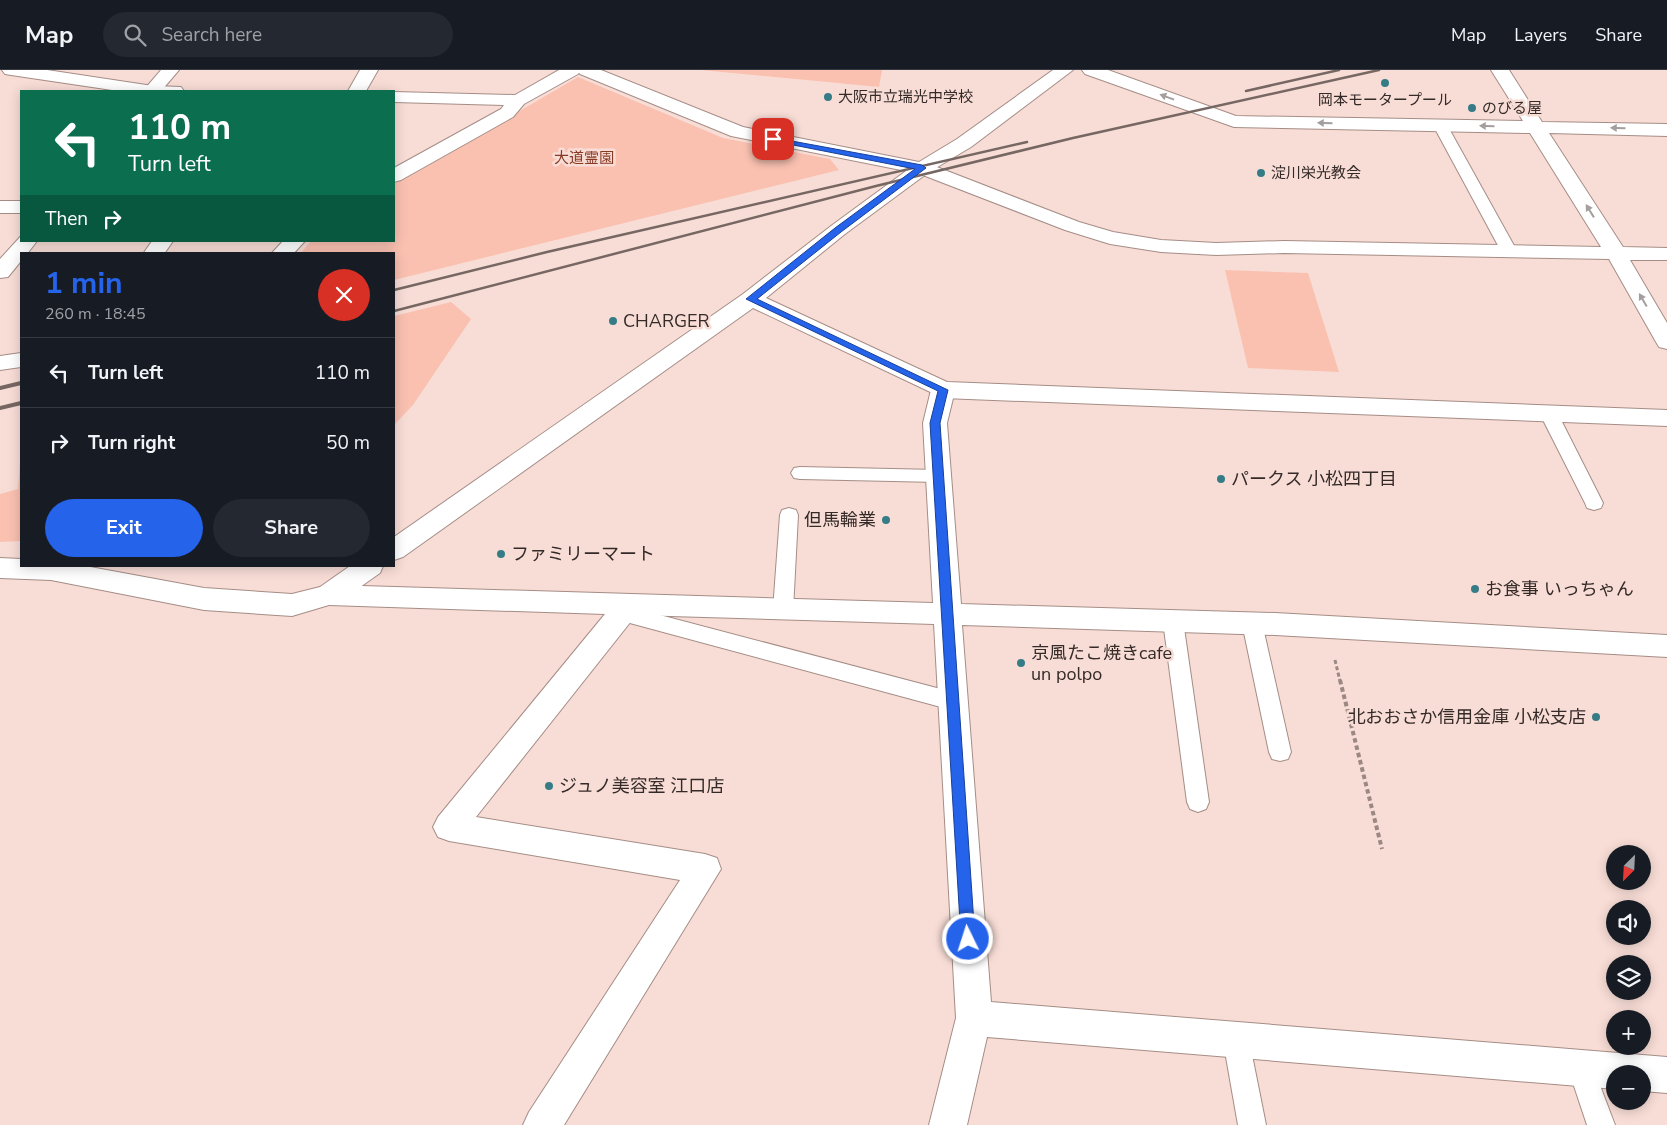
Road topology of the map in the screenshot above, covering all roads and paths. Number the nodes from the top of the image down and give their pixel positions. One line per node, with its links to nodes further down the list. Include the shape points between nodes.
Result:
1 (12, 70): 9 (street)
2 (170, 70): 10 (street)
3 (369, 70): 11 (street)
4 (572, 70): 13 (street)
5 (586, 70): 17 (street, via 738,132)
6 (1064, 70): 17 (street, via 964,143)
7 (1091, 70): 14 (street, one-way to 7, via 1234,121)
8 (1500, 70): 15 (street)
9 (145, 90)
10 (153, 90)
11 (357, 90)
12 (395, 97): 13 (street)
13 (518, 100): 18 (street, via 507,113)
14 (1440, 125): 15 (street, one-way to 14); 23 (lane)
15 (1536, 126): 16 (street, one-way to 15); 25 (street, one-way to 15)
16 (1667, 130)
17 (922, 168): 23 (street, via 1072,226 1110,238 1160,246); 28 (street)
18 (395, 175)
19 (0, 207): 20 (street)
20 (20, 208)
21 (26, 242): 27 (street)
22 (294, 242): 24 (street)
23 (1509, 251): 25 (street)
24 (283, 252)
25 (1616, 253): 26 (street); 29 (street, one-way to 25)
26 (1667, 254)
27 (0, 272)
28 (751, 299): 32 (street); 39 (street)
29 (1667, 342)
30 (20, 360): 31 (street)
31 (0, 363)
32 (943, 390): 33 (street); 36 (street, via 935,423)
33 (1549, 414): 34 (street); 37 (lane)
34 (1667, 418)
35 (800, 473): 36 (lane)
36 (938, 476): 45 (street)
37 (1594, 503)
38 (789, 514): 44 (lane)
39 (395, 549)
40 (369, 567): 42 (street)
41 (0, 568): 42 (street, via 51,570 204,599 247,603 292,605)
42 (329, 595): 43 (street)
43 (624, 609): 44 (street); 50 (lane); 58 (street, via 449,827 705,869)
44 (783, 610): 45 (street)
45 (947, 615): 46 (street); 50 (street)
46 (1173, 621): 47 (street); 52 (lane)
47 (1252, 623): 48 (street); 51 (lane)
48 (1327, 626): 49 (street); 53 (path)
49 (1667, 646)
50 (952, 701): 54 (street)
51 (1280, 752)
52 (1198, 802)
53 (1382, 849)
54 (974, 1018): 55 (street); 59 (street)
55 (1236, 1040): 56 (street); 60 (lane)
56 (1581, 1068): 57 (street); 61 (lane)
57 (1667, 1075)
58 (542, 1125)
59 (948, 1125)
60 (1252, 1125)
61 (1601, 1125)

